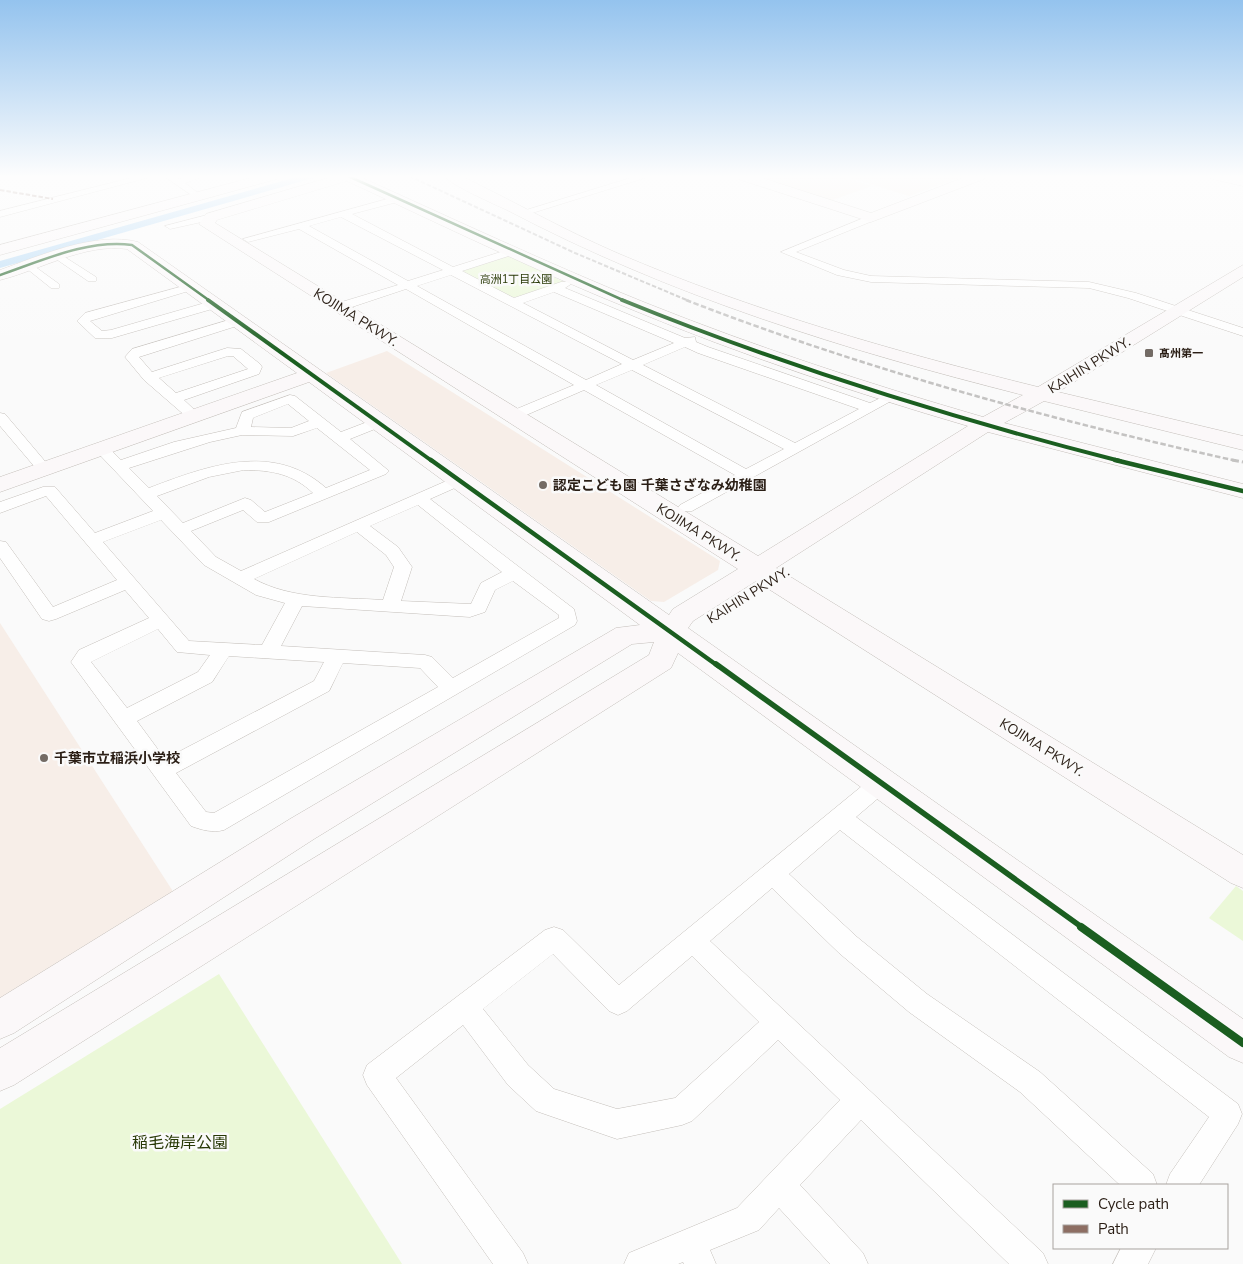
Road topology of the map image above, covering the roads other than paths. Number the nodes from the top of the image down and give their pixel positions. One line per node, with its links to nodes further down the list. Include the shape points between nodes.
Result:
1 (16, 235): 13 (street)
2 (34, 235): 15 (street)
3 (55, 235): 16 (street)
4 (71, 235): 18 (street)
5 (226, 235): 33 (street, KOJIMA PKWY.)
6 (241, 235): 14 (street, KOJIMA PKWY.)
7 (263, 235): 14 (street)
8 (318, 235): 29 (street)
9 (384, 235): 21 (street)
10 (478, 235): 17 (street)
11 (570, 235): 44 (street, via 611,256 771,316)
12 (829, 235): 34 (street, via 786,252 842,273 871,279 1088,285)
13 (0, 239)
14 (248, 239): 33 (street, KOJIMA PKWY.)
15 (0, 244)
16 (0, 250)
17 (514, 251): 21 (street); 25 (street)
18 (0, 255)
19 (60, 257): 20 (street); 24 (street); 28 (street, via 106,244 127,243)
20 (30, 266): 23 (street); 27 (street)
21 (453, 270): 29 (street); 31 (street)
22 (1243, 270): 34 (street, KAIHIN PKWY.)
23 (0, 274)
24 (92, 279)
25 (578, 280): 30 (street); 37 (street)
26 (1243, 283): 34 (street, KAIHIN PKWY.)
27 (55, 286)
28 (191, 286): 32 (street); 32 (street, via 89,316 83,321 99,335 112,334)
29 (407, 286): 33 (street); 42 (street)
30 (555, 288): 31 (street); 38 (street)
31 (514, 302): 39 (street)
32 (215, 304): 35 (street)
33 (345, 305): 47 (street, KOJIMA PKWY.)
34 (1185, 313): 36 (street); 44 (street, KAIHIN PKWY.)
35 (238, 320): 40 (street); 41 (street, via 136,352 132,357)
36 (1243, 332)
37 (708, 333): 38 (street); 43 (street)
38 (684, 342): 39 (street); 46 (street)
39 (632, 365): 42 (street); 57 (street)
40 (313, 374): 48 (street); 51 (street)
41 (149, 377): 45 (street); 45 (street, via 227,352 236,352 255,367 254,371)
42 (584, 385): 47 (street); 60 (street)
43 (893, 396): 46 (street); 52 (street)
44 (1049, 397): 52 (street, KAIHIN PKWY.); 55 (street)
45 (176, 398): 48 (street)
46 (871, 408): 57 (street)
47 (519, 413): 68 (street, KOJIMA PKWY.); 74 (street, KOJIMA PKWY.)
48 (194, 416): 56 (street)
49 (0, 417): 59 (street)
50 (319, 422): 53 (street, via 294,432); 53 (street, via 290,399 247,415); 54 (street)
51 (380, 422): 54 (street); 61 (street)
52 (996, 428): 63 (street); 74 (street, KAIHIN PKWY.)
53 (242, 431): 58 (street, via 168,447)
54 (339, 438): 64 (street, via 381,471)
55 (1243, 443)
56 (102, 448): 58 (street); 59 (street)
57 (795, 448): 60 (street)
58 (119, 466): 65 (street)
59 (44, 469): 62 (street)
60 (745, 475): 68 (street)
61 (460, 480): 66 (street); 81 (street)
62 (0, 485)
63 (1243, 491)
64 (324, 494): 65 (street, via 303,477 282,468 246,465 200,474); 71 (street, via 263,519 245,503)
65 (146, 495): 69 (street)
66 (419, 498): 70 (street); 75 (street)
67 (0, 508): 72 (street, via 49,490)
68 (686, 508): 74 (street, KOJIMA PKWY.)
69 (164, 513): 71 (street); 72 (street)
70 (358, 525): 76 (street); 79 (street, via 392,551 403,566)
71 (180, 530): 76 (street, via 210,561)
72 (92, 540): 77 (street)
73 (0, 546): 77 (street, via 49,615)
74 (772, 570): 81 (street, KAIHIN PKWY., via 698,626); 90 (street, KOJIMA PKWY.); 91 (street, KOJIMA PKWY.)
75 (514, 573): 79 (street, via 487,587 481,605 470,611); 85 (street, via 568,613 568,621)
76 (238, 579): 78 (street, via 262,591)
77 (128, 582): 80 (street)
78 (296, 600): 79 (street); 83 (street)
79 (390, 605)
80 (161, 620): 82 (street, via 184,647); 86 (street, via 86,655 81,662)
81 (658, 640): 88 (street); 95 (street, via 626,634 302,829); 98 (street); 99 (street, via 661,661)
82 (224, 649): 83 (street); 86 (street, via 205,677)
83 (268, 652): 84 (street)
84 (336, 656): 85 (street, via 426,662); 87 (street, via 322,686)
85 (451, 688): 87 (street, via 216,823 199,820)
86 (124, 719): 87 (street)
87 (162, 770)
88 (881, 783): 89 (street); 97 (street)
89 (840, 817): 92 (street); 102 (street, via 1228,1114)
90 (1243, 852)
91 (1243, 872)
92 (772, 873): 93 (street); 101 (street, via 848,945 918,1003 1030,1082)
93 (692, 940): 94 (street, via 618,1002 554,938); 96 (street)
94 (465, 1006): 96 (street, via 518,1074 546,1101 617,1124 682,1111); 106 (street, via 377,1075)
95 (0, 1020)
96 (778, 1022): 100 (street)
97 (1243, 1043)
98 (0, 1050)
99 (0, 1071)
100 (860, 1100): 103 (street); 109 (street)
101 (1141, 1184)
102 (1182, 1184)
103 (780, 1186): 105 (street, via 748,1219); 108 (street)
104 (1139, 1249): 110 (street)
105 (696, 1253): 107 (street)
106 (512, 1264)
107 (640, 1264)
108 (852, 1264)
109 (1032, 1264)
110 (1129, 1264)

